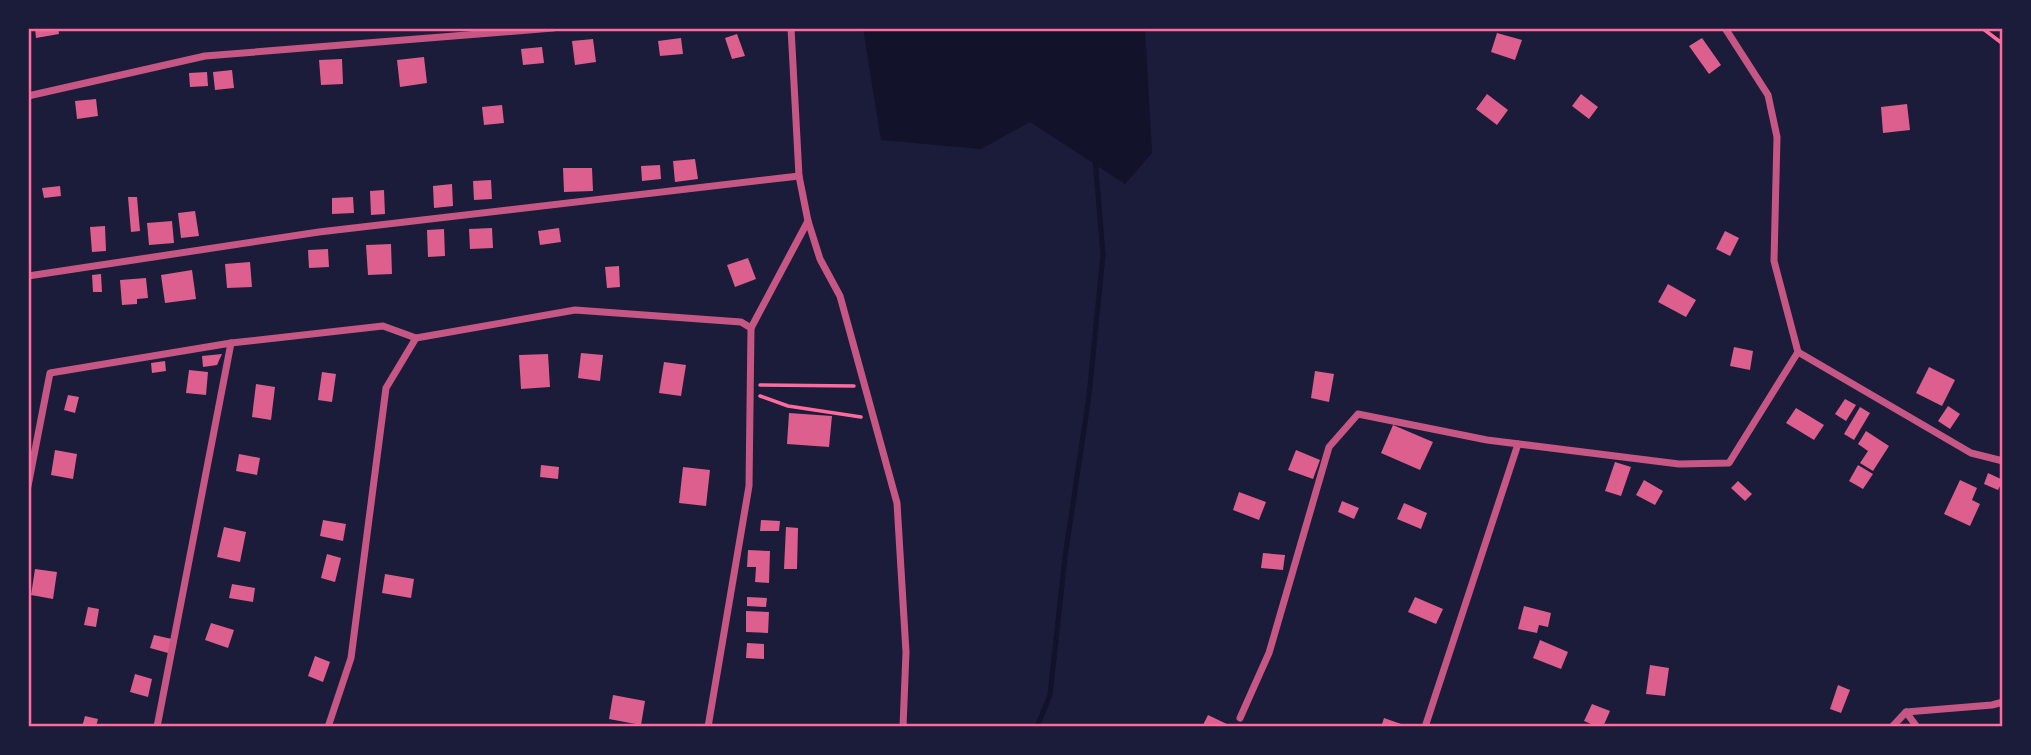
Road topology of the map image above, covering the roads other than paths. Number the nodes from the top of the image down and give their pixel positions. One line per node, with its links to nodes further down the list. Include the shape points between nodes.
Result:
1 (553, 28): 4 (street, via 205,56)
2 (791, 28): 5 (street)
3 (1725, 28): 11 (street, via 1768,95 1773,116 1777,137 1774,261)
4 (28, 96)
5 (799, 176): 6 (street); 7 (street, via 319,232)
6 (808, 221): 8 (street); 23 (street, via 820,259 841,296 897,503 906,652)
7 (28, 276)
8 (751, 328): 9 (street, via 741,321 575,310); 22 (street, via 749,486)
9 (416, 338): 10 (street, via 383,326); 21 (street, via 386,388 351,658)
10 (231, 343): 12 (street, via 50,373); 20 (street)
11 (1797, 352): 13 (street, via 1729,463 1679,464); 15 (street, via 1971,453)
12 (37, 442): 14 (street); 16 (street)
13 (1518, 444): 19 (street, via 1358,414 1329,447 1269,653); 24 (street)
14 (28, 445)
15 (2003, 461)
16 (28, 486)
17 (2003, 702): 18 (street)
18 (1906, 712): 25 (street); 26 (street)
19 (1240, 718)
20 (157, 727)
21 (328, 727)
22 (708, 727)
23 (903, 727)
24 (1425, 727)
25 (1892, 727)
26 (1917, 727)

